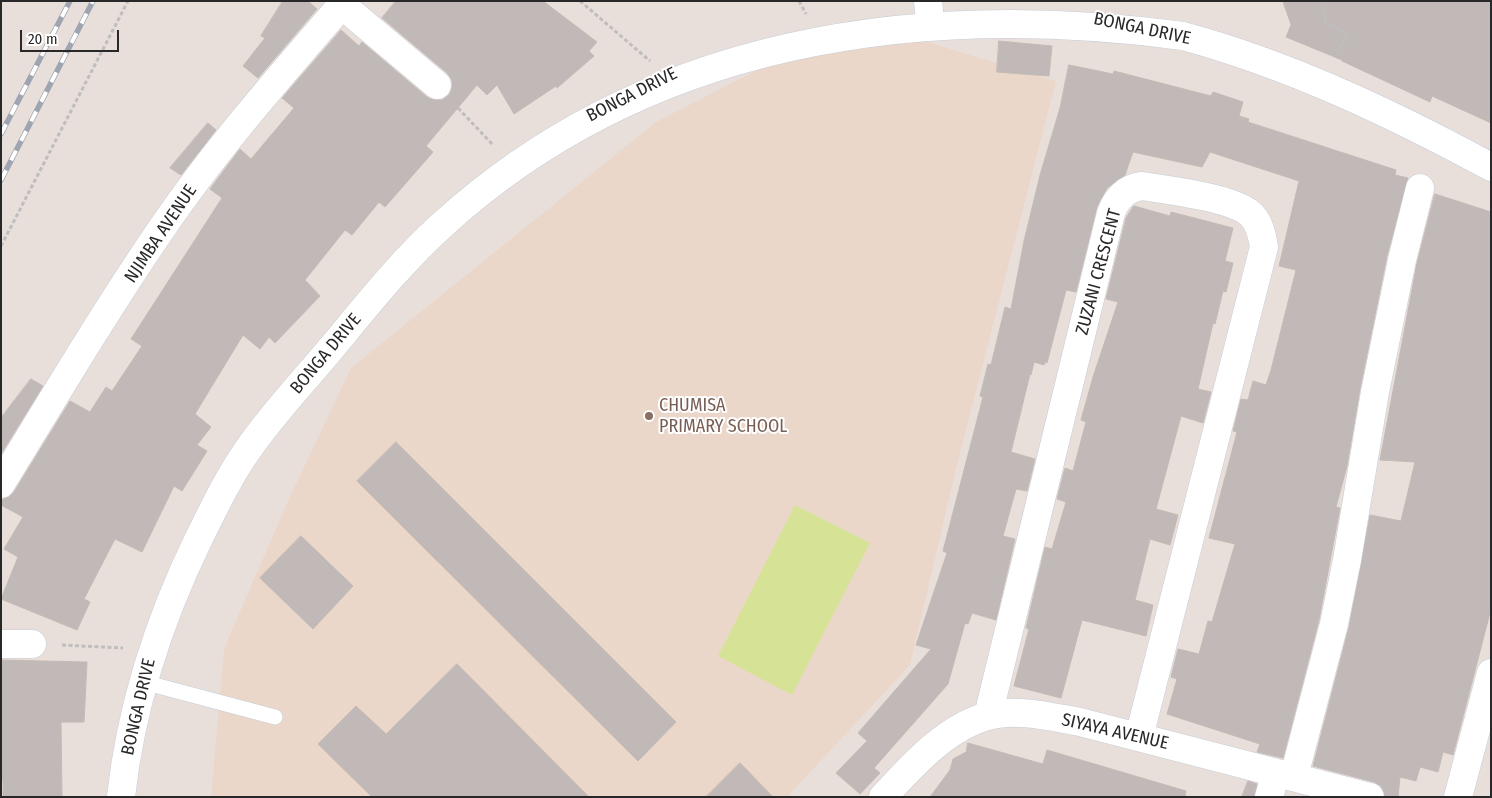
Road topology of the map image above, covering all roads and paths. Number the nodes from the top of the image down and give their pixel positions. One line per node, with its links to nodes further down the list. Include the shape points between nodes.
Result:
1 (128, 1): 12 (path)
2 (580, 1): 6 (path)
3 (1322, 1): 7 (path, via 1326,23 1348,34)
4 (343, 3): 8 (street); 13 (street, NJIMBA AVENUE, via 276,82 160,230)
5 (929, 6): 6 (street, BONGA DRIVE, via 814,28 744,46); 7 (street, BONGA DRIVE, via 1099,19 1184,37)
6 (667, 76): 10 (street, BONGA DRIVE, via 586,117)
7 (1322, 85): 9 (street, BONGA DRIVE)
8 (437, 86): 10 (path)
9 (1491, 166)
10 (513, 167): 18 (street, BONGA DRIVE, via 441,226 392,274 249,447 222,490 172,595)
11 (1420, 188): 22 (street, via 1375,392 1334,624)
12 (1, 246)
13 (1, 484)
14 (1, 644): 15 (street)
15 (32, 644): 16 (path)
16 (126, 648)
17 (1491, 673): 26 (street)
18 (143, 682): 20 (lane); 24 (street, BONGA DRIVE, via 125,765)
19 (988, 716): 21 (street, SIYAYA AVENUE, via 1039,715); 21 (street, ZUZANI CRESCENT, via 1111,213 1123,194 1133,187 1142,186 1233,204 1256,221 1264,247); 23 (street, SIYAYA AVENUE, via 958,730 925,754)
20 (275, 717)
21 (1139, 737): 22 (street, SIYAYA AVENUE)
22 (1280, 782): 25 (street, SIYAYA AVENUE)
23 (888, 795)
24 (122, 797)
25 (1370, 797)
26 (1458, 797)

